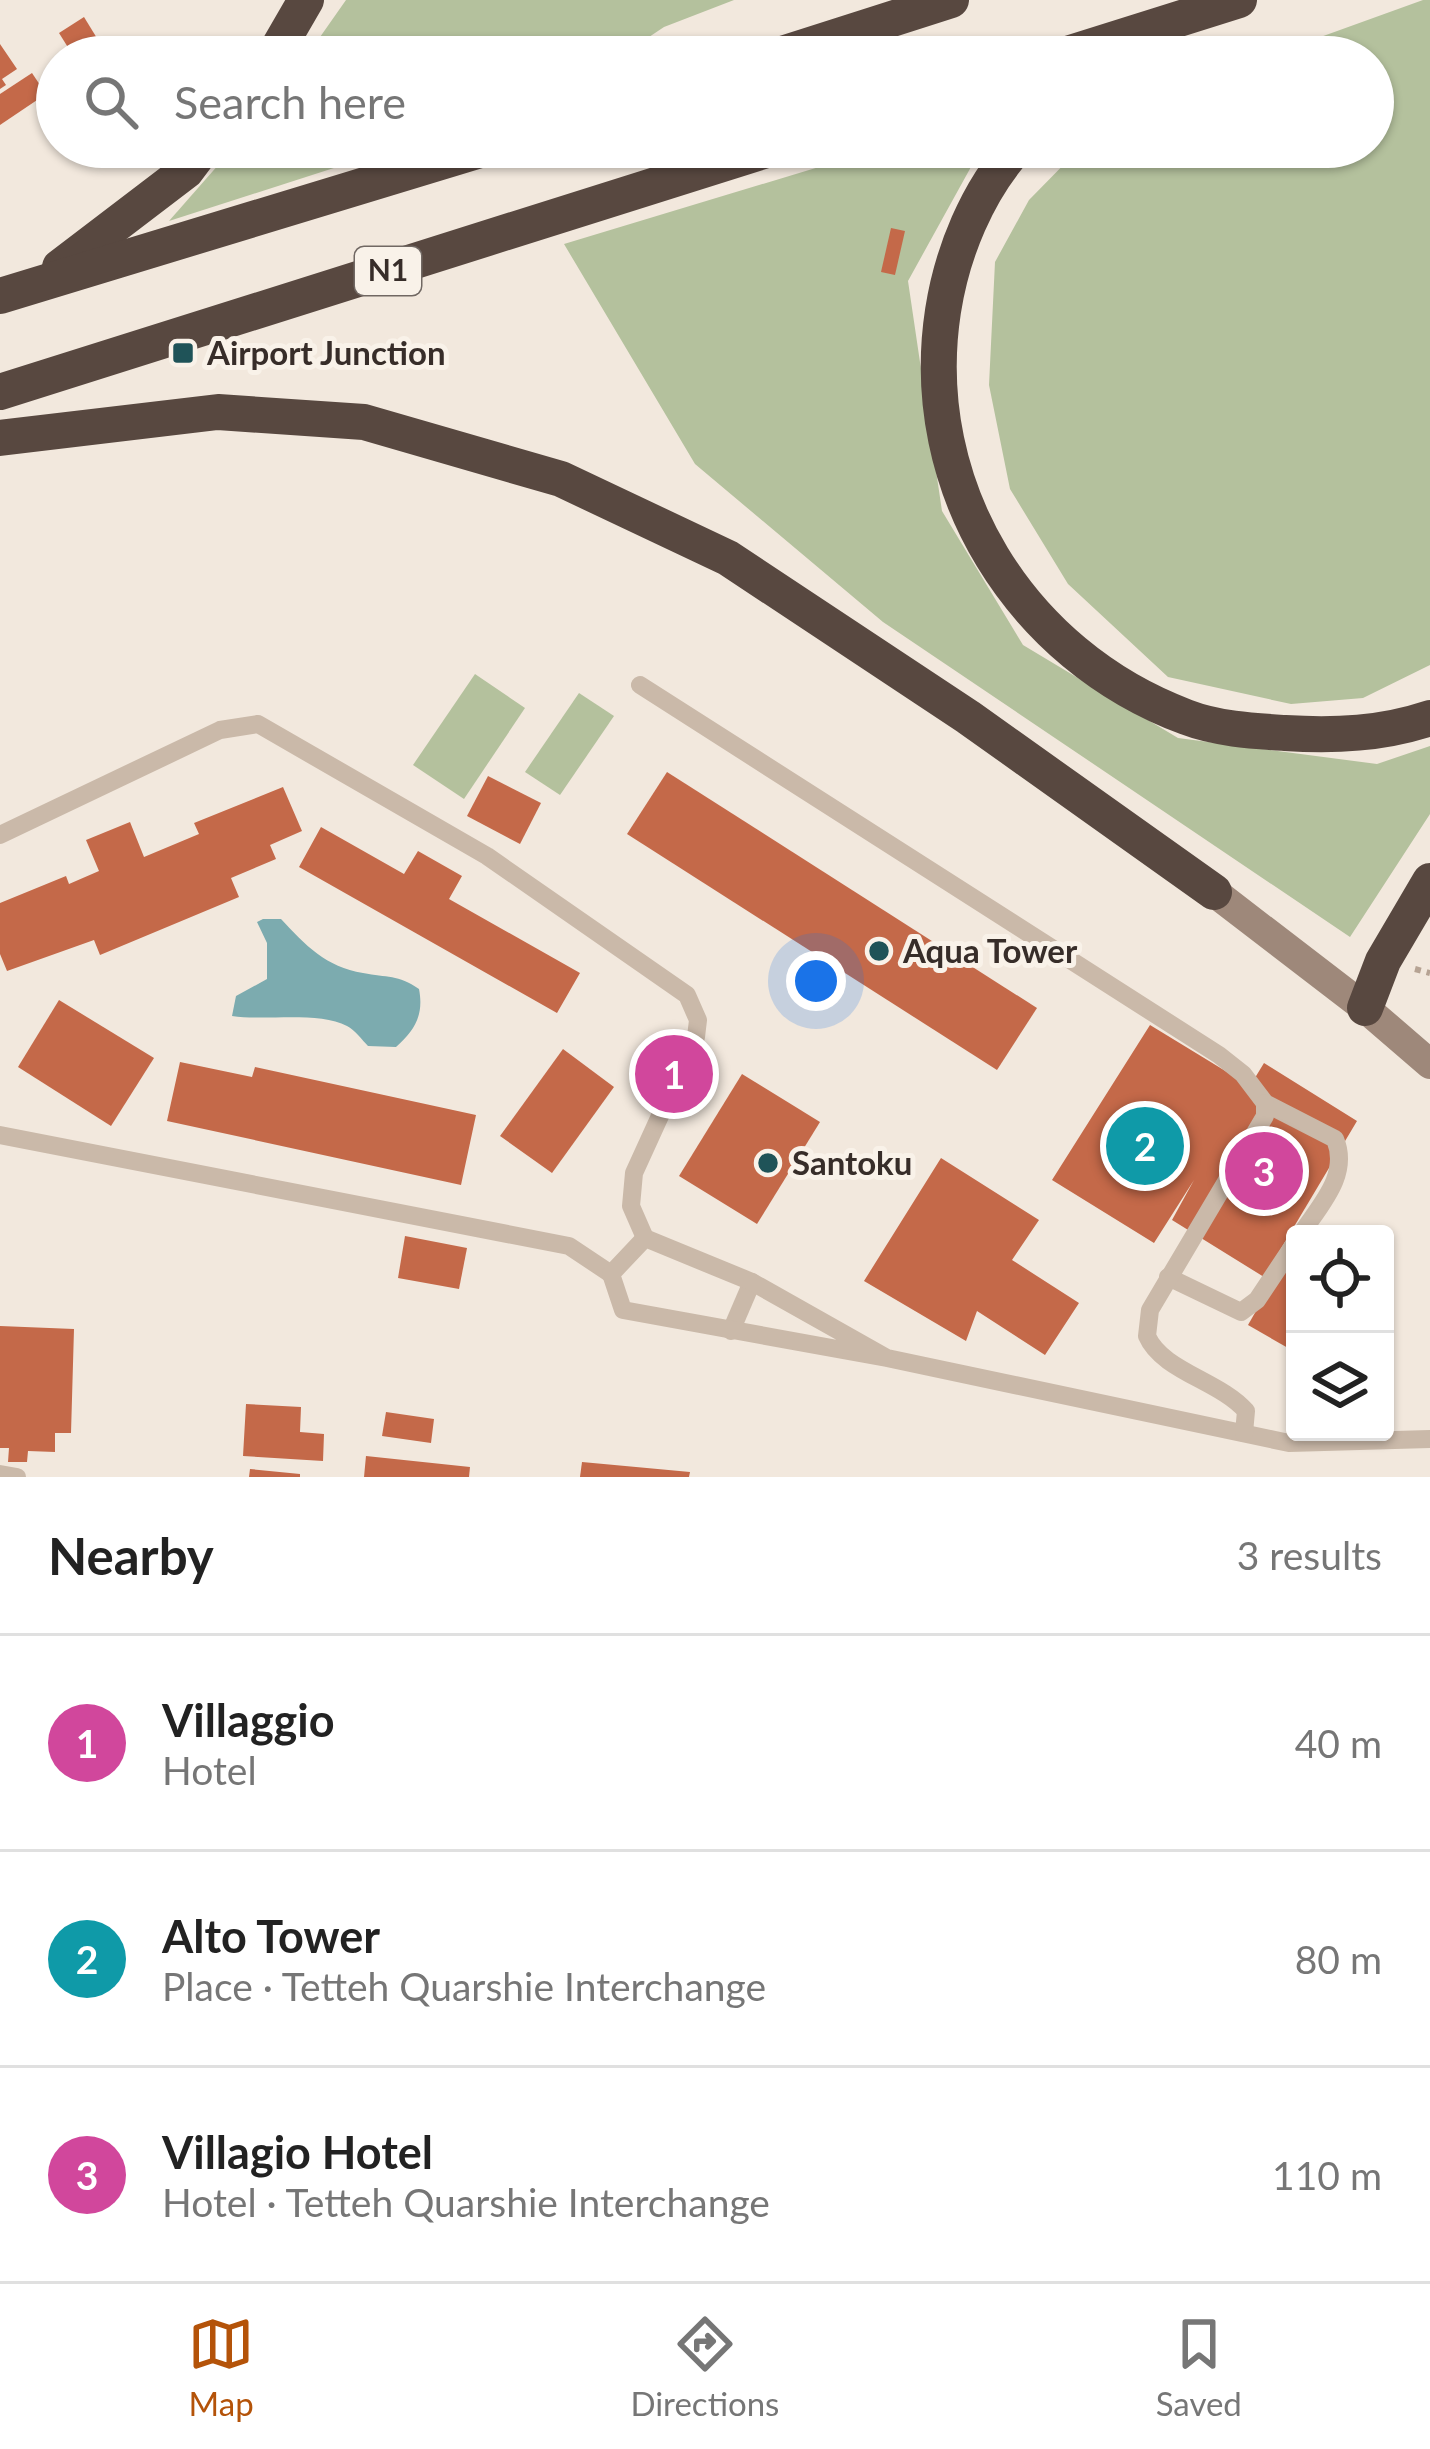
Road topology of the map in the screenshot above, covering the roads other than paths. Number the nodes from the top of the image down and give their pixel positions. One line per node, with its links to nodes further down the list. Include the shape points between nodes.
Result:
1 (307, 0): 5 (highway)
2 (951, 0): 6 (highway)
3 (1239, 0): 4 (highway)
4 (1172, 21): 7 (highway); 8 (highway)
5 (286, 36)
6 (839, 36)
7 (1124, 36)
8 (1151, 36)
9 (188, 168): 13 (highway)
10 (420, 168): 13 (highway)
11 (709, 168): 15 (highway, N1)
12 (1002, 168): 18 (highway, via 950,270 936,382 960,490 1033,615 1091,668 1189,718 1318,735)
13 (38, 283): 14 (highway)
14 (0, 296)
15 (0, 392)
16 (0, 438): 21 (highway, via 218,412 364,422 560,479 728,558)
17 (640, 685): 24 (lane, via 1219,1055)
18 (1430, 718)
19 (0, 835): 27 (lane, via 220,730 258,724 487,856 687,995 698,1020 634,1173 631,1206)
20 (1430, 881): 22 (highway)
21 (1214, 892): 22 (street)
22 (1364, 1007): 23 (street)
23 (1430, 1064)
24 (1265, 1102): 26 (lane, via 1335,1139 1342,1156); 30 (lane, via 1265,1116)
25 (0, 1135): 29 (lane, via 568,1246)
26 (1307, 1225)
27 (645, 1238): 29 (lane); 31 (lane)
28 (1286, 1256): 30 (lane, via 1241,1312)
29 (611, 1274): 32 (lane, via 622,1310)
30 (1168, 1277): 34 (lane, via 1150,1310 1151,1346 1230,1393 1246,1411)
31 (752, 1282): 32 (lane); 33 (lane)
32 (731, 1331): 33 (lane)
33 (886, 1358): 34 (lane)
34 (1244, 1433): 35 (lane, via 1289,1443)
35 (1430, 1438)
36 (0, 1474): 37 (lane)
37 (16, 1477)

